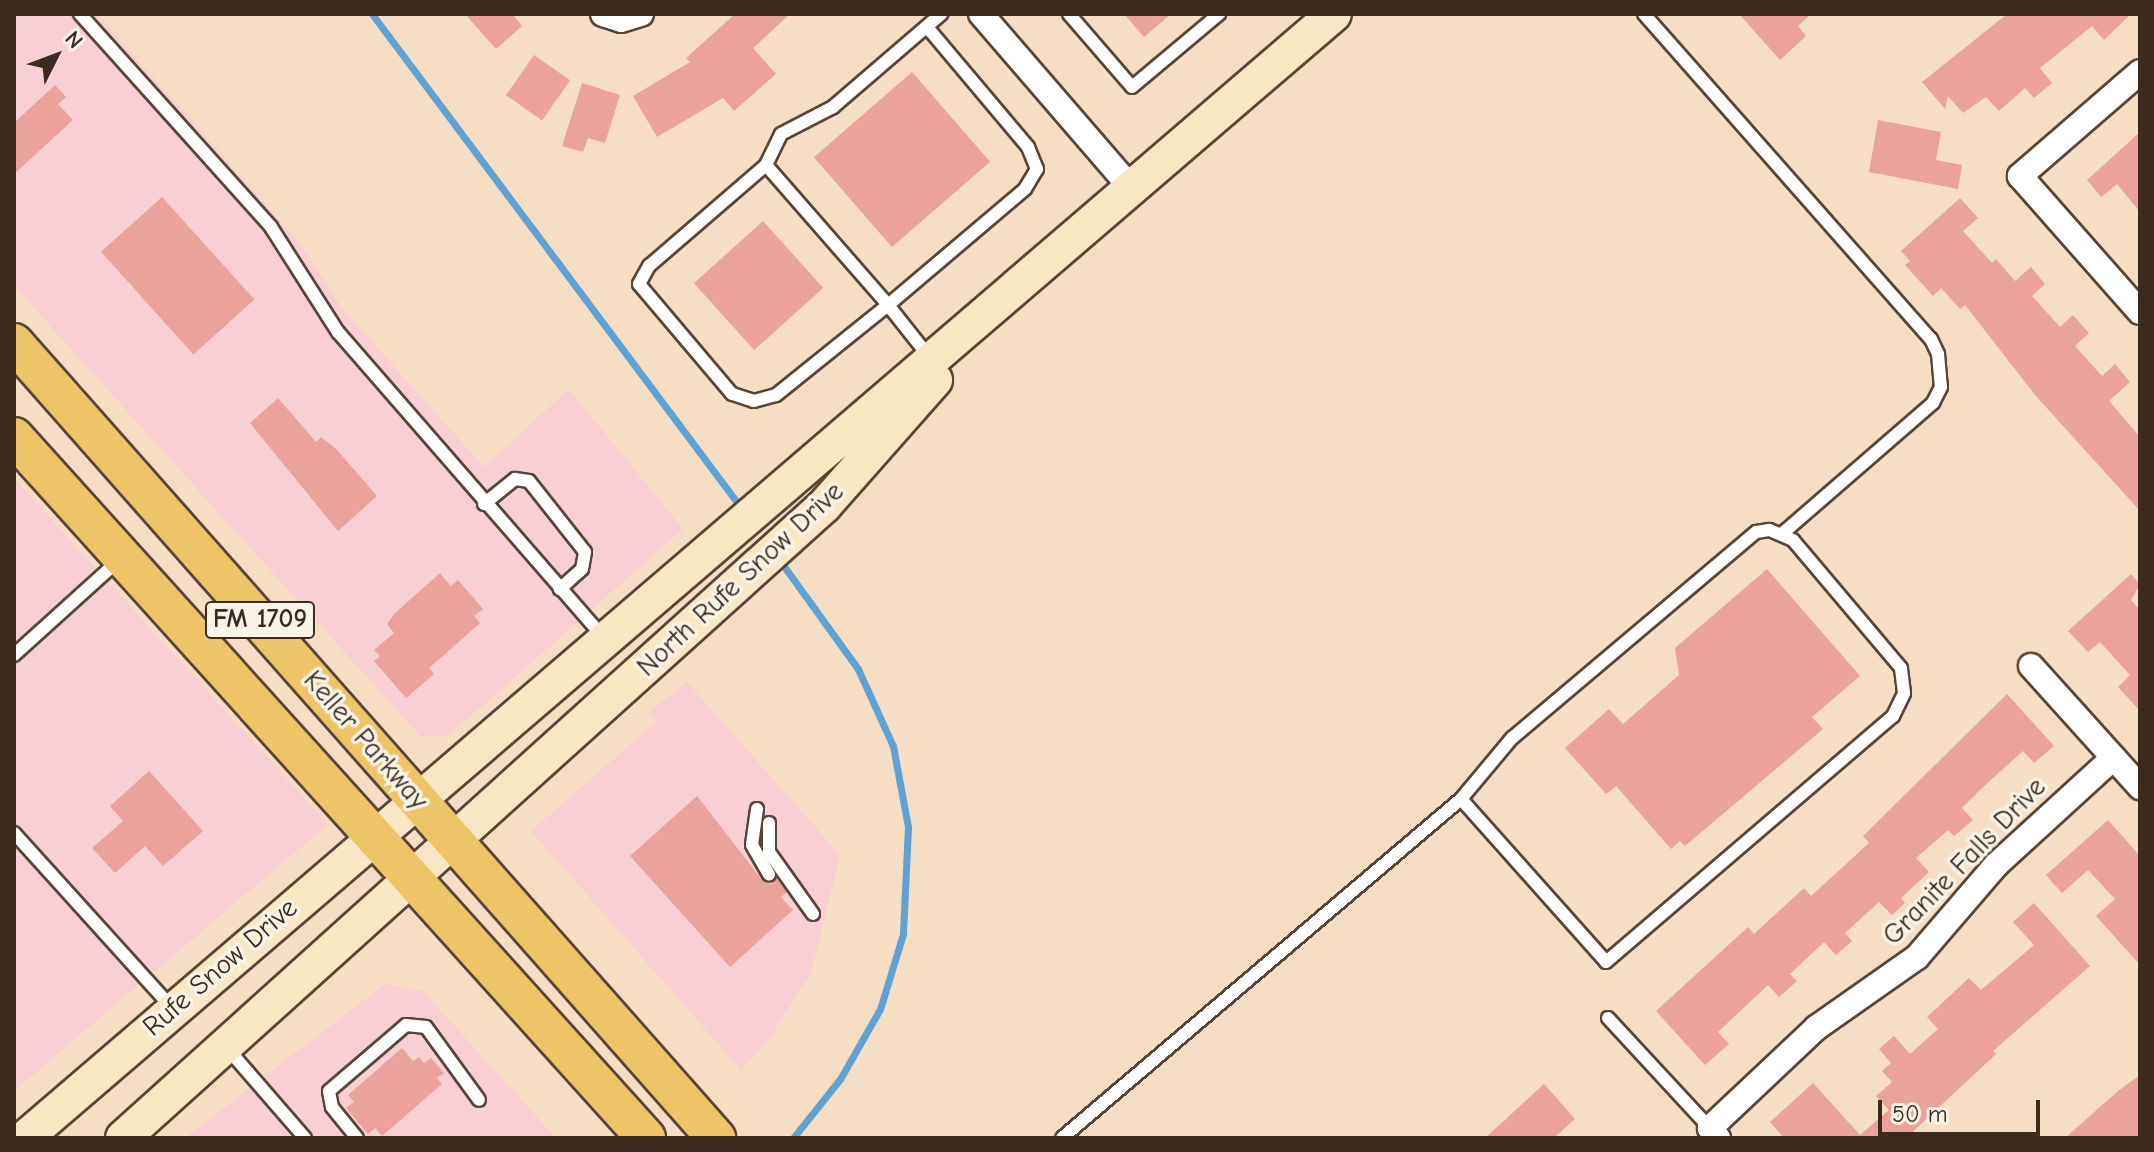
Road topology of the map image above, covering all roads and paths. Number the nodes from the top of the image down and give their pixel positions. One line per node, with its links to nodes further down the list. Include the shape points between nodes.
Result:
1 (80, 14): 20 (lane, via 287,246 338,332 435,437)
2 (603, 14): 3 (street, via 621,20)
3 (641, 14)
4 (941, 14): 10 (lane)
5 (981, 14): 13 (street)
6 (1069, 14): 7 (lane, via 1132,87)
7 (1219, 14)
8 (1334, 14): 13 (main road, North Rufe Snow Drive)
9 (1644, 14): 21 (lane, via 1931,339 1938,354 1941,387 1933,403)
10 (927, 27): 12 (lane, via 833,107 781,134); 15 (lane, via 1028,147 1037,169 1025,189)
11 (2140, 72): 16 (street, via 2020,176)
12 (766, 165): 15 (lane); 15 (lane, via 649,266 639,284 732,394 754,401 776,395)
13 (1132, 189): 14 (main road, North Rufe Snow Drive)
14 (1006, 298): 18 (main road, North Rufe Snow Drive); 27 (main road, North Rufe Snow Drive, via 824,506)
15 (888, 305): 18 (lane)
16 (2140, 312)
17 (14, 343): 31 (main road, Keller Parkway / FM 1709)
18 (932, 360): 24 (main road, North Rufe Snow Drive)
19 (14, 437): 22 (main road, Keller Parkway / FM 1709)
20 (484, 504): 23 (lane); 23 (lane, via 515,479 529,481 585,552 582,569)
21 (1782, 534): 30 (lane, via 1769,530 1743,538 1512,738); 30 (lane, via 1894,656 1905,680 1901,705 1606,962)
22 (121, 558): 25 (lane); 35 (main road, Keller Parkway / FM 1709)
23 (560, 589): 24 (lane)
24 (607, 641): 27 (main road); 31 (main road, North Rufe Snow Drive)
25 (14, 655)
26 (2031, 666): 28 (street)
27 (636, 675): 36 (main road, North Rufe Snow Drive)
28 (2113, 758): 29 (street); 44 (street, Granite Falls Drive, via 1996,865 1917,957 1816,1028)
29 (2140, 787)
30 (1461, 799): 51 (lane)
31 (419, 801): 35 (main road, Rufe Snow Drive); 36 (main road, Keller Parkway / FM 1709)
32 (757, 809): 37 (lane, via 752,845)
33 (769, 823): 39 (lane, via 769,852 811,917)
34 (14, 833): 40 (lane)
35 (375, 839): 38 (main road, Keller Parkway / FM 1709); 40 (main road, Rufe Snow Drive)
36 (454, 840): 38 (main road); 50 (main road, Keller Parkway / FM 1709)
37 (769, 875)
38 (410, 878): 42 (main road); 45 (main road, Keller Parkway / FM 1709)
39 (786, 893)
40 (173, 1009): 46 (main road, Rufe Snow Drive)
41 (1608, 1018): 44 (lane)
42 (225, 1046): 47 (main road); 48 (lane)
43 (479, 1100): 49 (lane, via 426,1027 406,1025 329,1091 332,1107)
44 (1714, 1133)
45 (643, 1137)
46 (25, 1138)
47 (123, 1138)
48 (305, 1138)
49 (357, 1138)
50 (716, 1138)
51 (1062, 1138)

